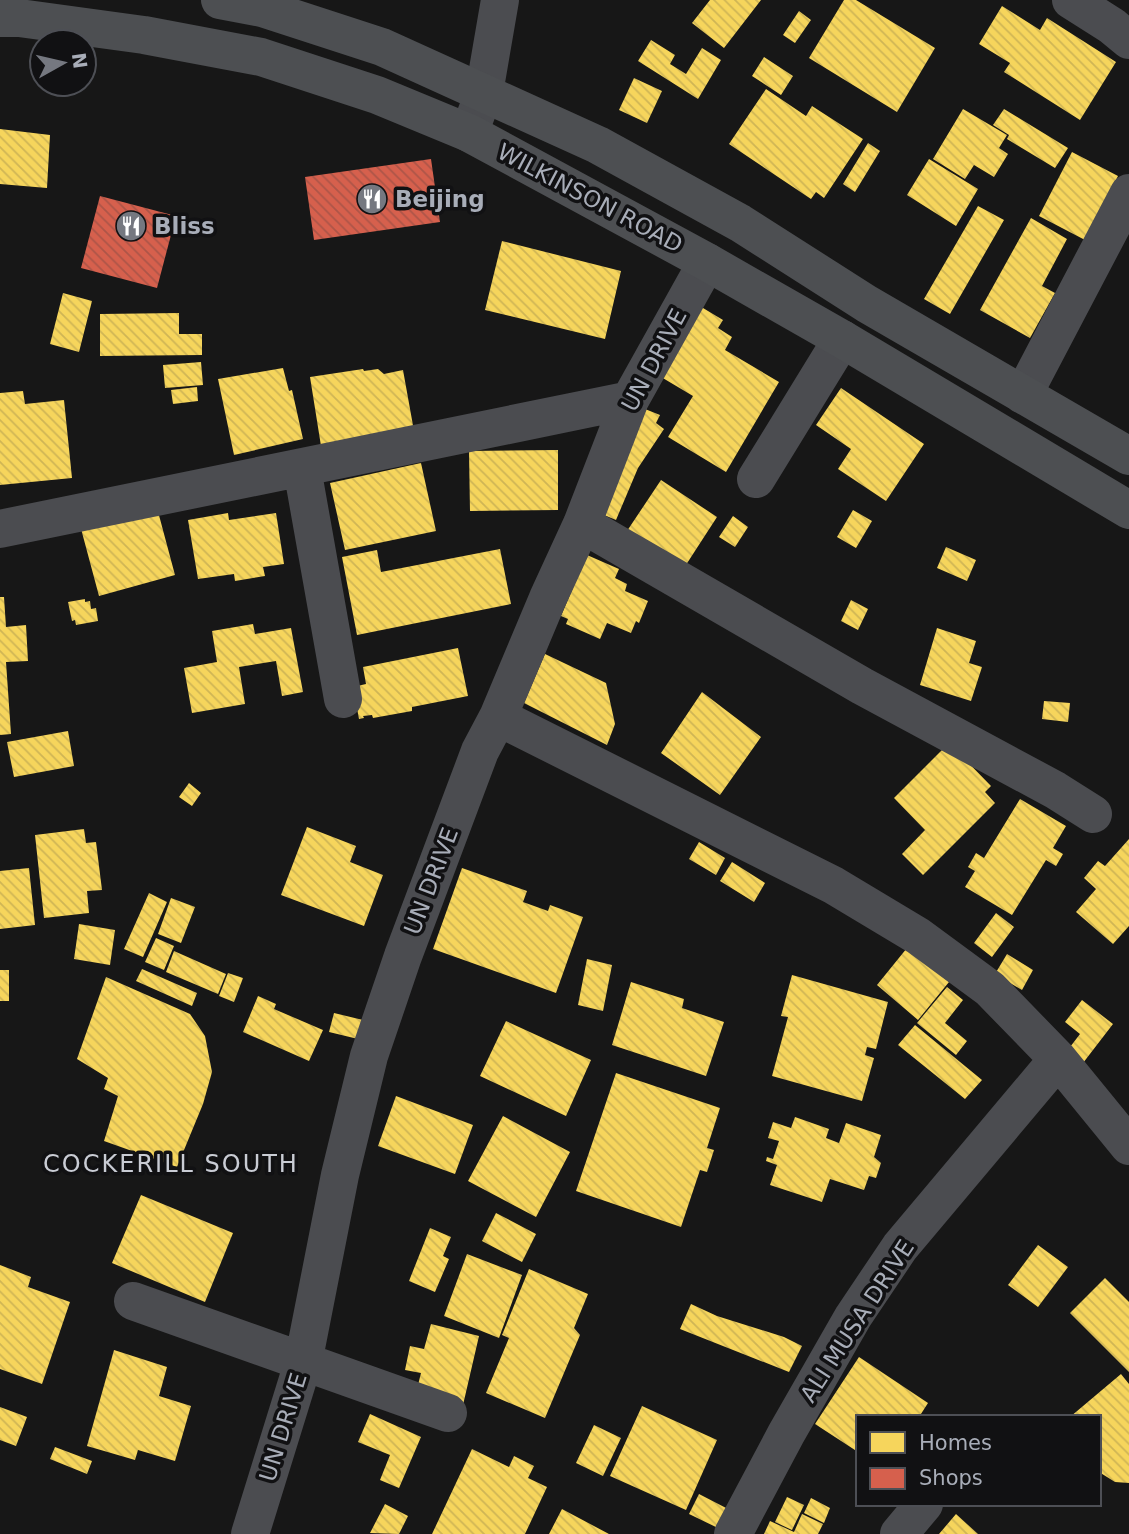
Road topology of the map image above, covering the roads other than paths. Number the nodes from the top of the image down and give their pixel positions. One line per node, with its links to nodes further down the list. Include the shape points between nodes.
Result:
1 (220, 0): 6 (main road, WILKINSON ROAD, via 262,8 382,47)
2 (500, 0): 6 (street)
3 (1071, 0): 5 (street)
4 (0, 18): 7 (main road, WILKINSON ROAD, via 144,35 261,57 377,94)
5 (1122, 22)
6 (484, 93): 7 (street); 11 (main road, WILKINSON ROAD, via 598,145 740,223 866,304)
7 (469, 133): 9 (main road, WILKINSON ROAD)
8 (1129, 193): 11 (street)
9 (707, 262): 10 (main road, WILKINSON ROAD); 12 (street, UN DRIVE)
10 (842, 339): 15 (street); 16 (main road, WILKINSON ROAD)
11 (1023, 394): 13 (main road, WILKINSON ROAD)
12 (629, 400): 14 (street); 17 (street, UN DRIVE)
13 (1129, 456)
14 (302, 468): 18 (street); 19 (street)
15 (756, 480)
16 (1129, 510)
17 (582, 524): 20 (street, UN DRIVE); 21 (street)
18 (0, 529)
19 (343, 699)
20 (498, 716): 22 (street, via 833,885 918,936 990,989); 25 (street, UN DRIVE, via 480,751 369,1056)
21 (1093, 814)
22 (1058, 1059): 23 (street); 29 (street, ALI MUSA DRIVE, via 887,1267 853,1317)
23 (1129, 1146)
24 (133, 1301): 25 (street)
25 (303, 1363): 26 (street); 28 (street, UN DRIVE)
26 (448, 1413)
27 (922, 1506): 30 (street)
28 (250, 1534)
29 (733, 1534)
30 (899, 1534)

